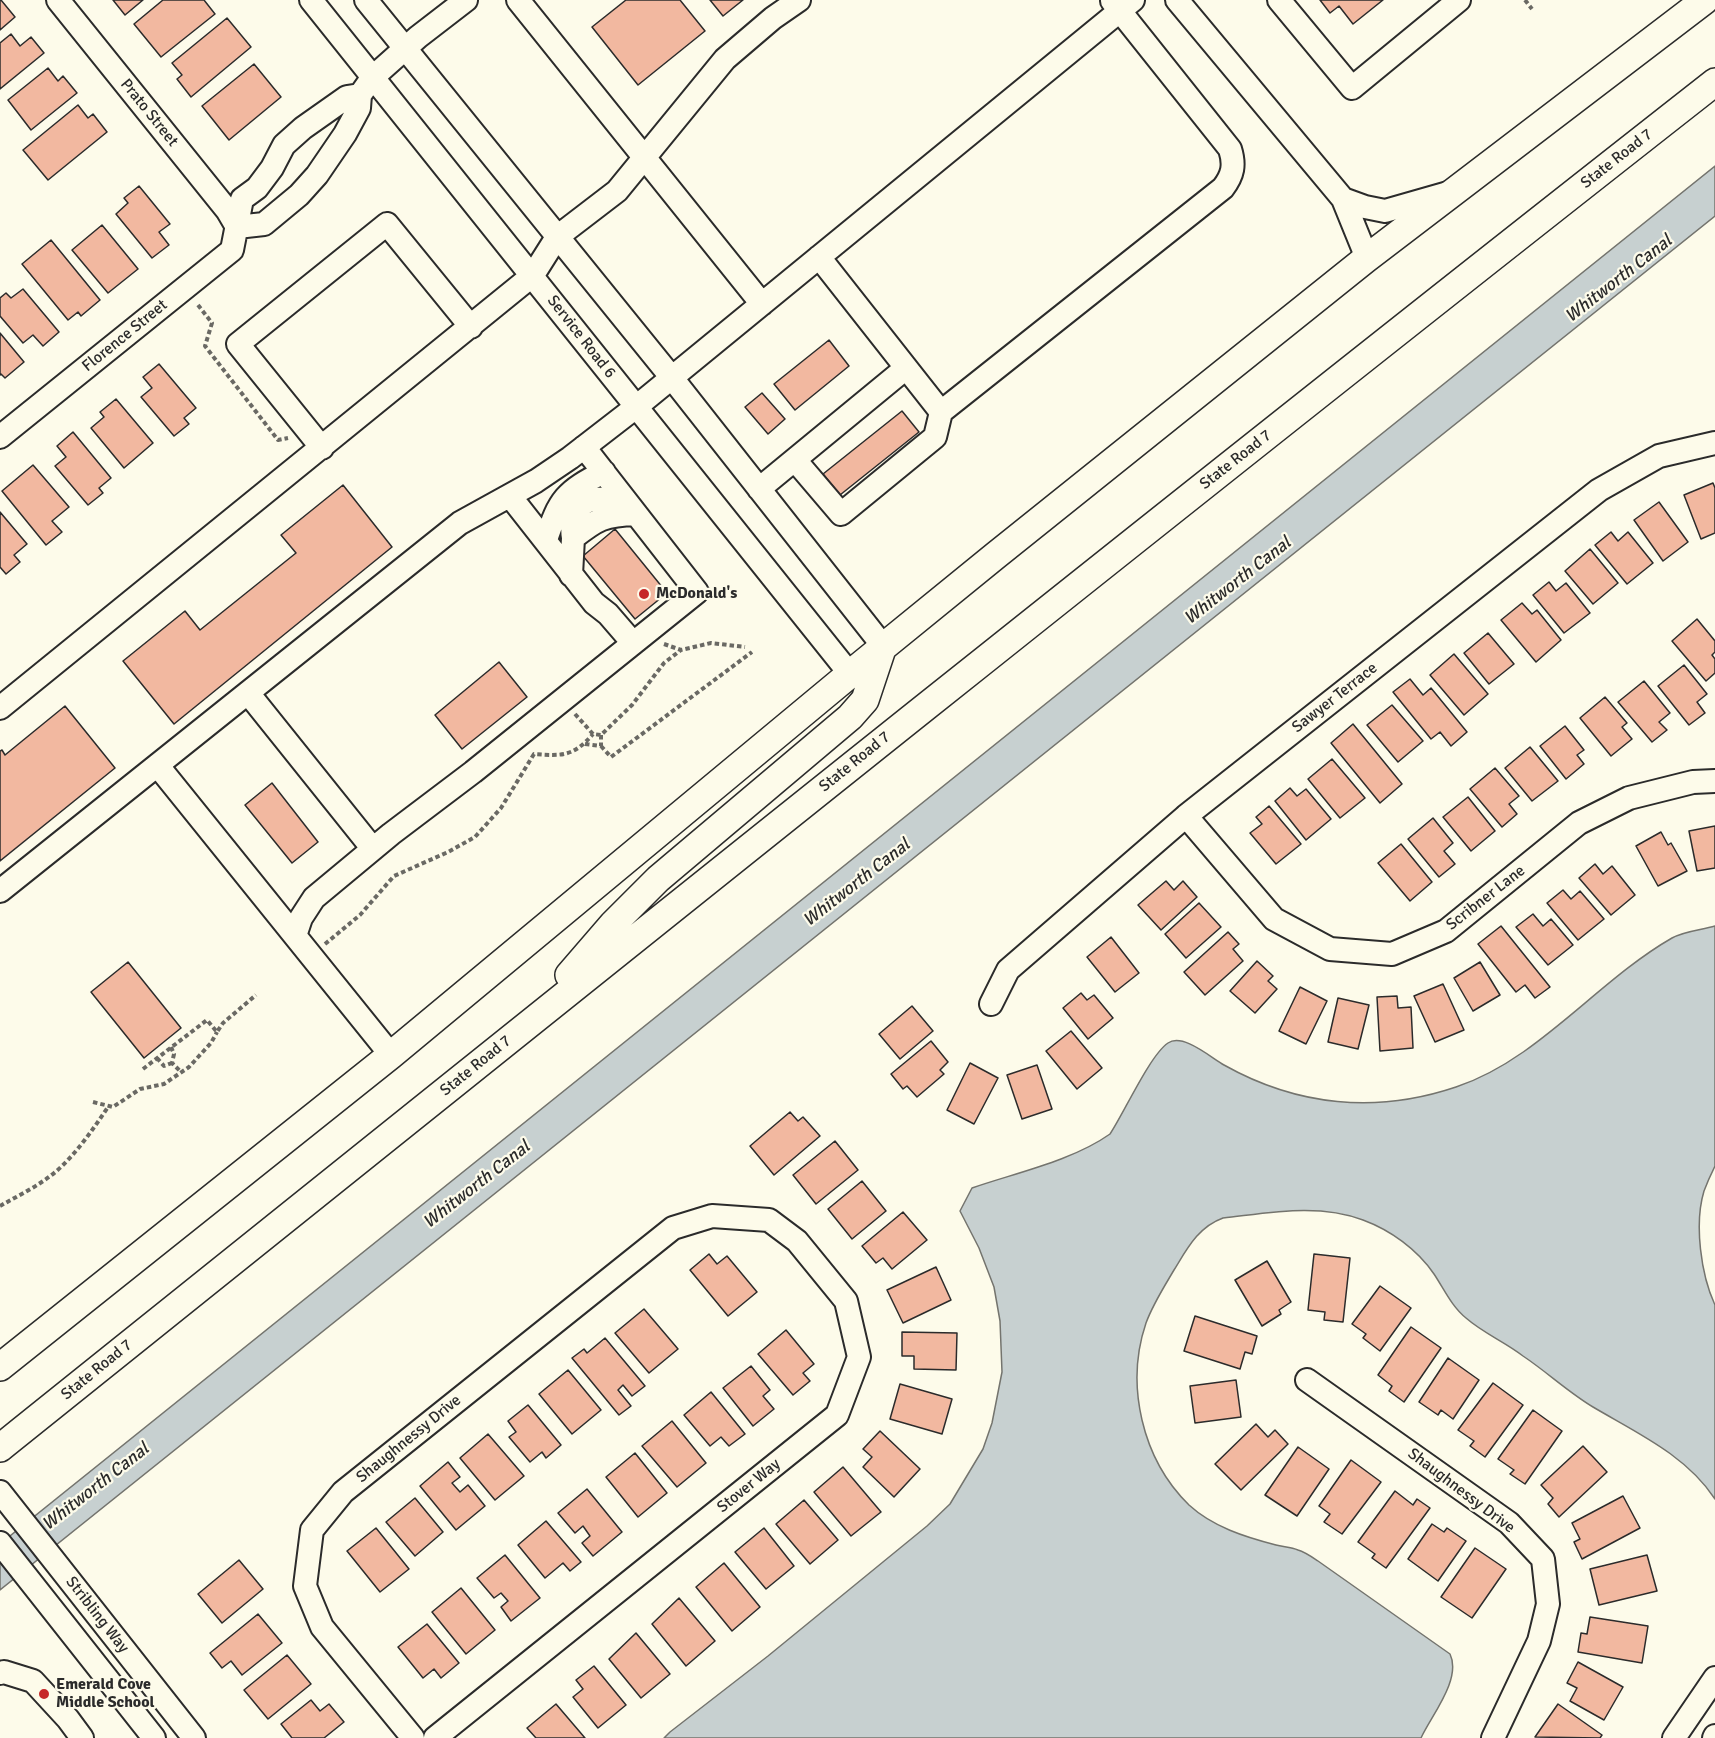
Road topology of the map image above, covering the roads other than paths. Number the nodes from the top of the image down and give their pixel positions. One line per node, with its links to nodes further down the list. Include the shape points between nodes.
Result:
1 (58, 0): 20 (street, Prato Street)
2 (311, 0): 14 (street, Service Road 6)
3 (366, 0): 12 (street)
4 (466, 0): 12 (street)
5 (518, 0): 15 (street)
6 (799, 0): 15 (street, via 725,59)
7 (1178, 0): 19 (street)
8 (1279, 0): 9 (street, via 1352,88)
9 (1459, 0)
10 (1705, 0): 17 (main road)
11 (1121, 4): 22 (street); 30 (street, via 1230,149 1233,170 1229,180)
12 (405, 49): 14 (street); 21 (street)
13 (1715, 82): 54 (main road, State Road 7)
14 (366, 86): 16 (street, Florence Street, via 303,128 284,145); 18 (street, via 345,134); 24 (street, Service Road 6)
15 (645, 157): 21 (street, via 617,191); 25 (street)
16 (272, 168): 18 (street); 20 (street, Florence Street, via 257,188 242,199)
17 (1453, 192): 19 (street, via 1385,211); 23 (main road)
18 (299, 195): 20 (street, via 264,224)
19 (1343, 199): 23 (street)
20 (237, 226): 31 (street, Florence Street, via 232,250)
21 (557, 237): 24 (street); 28 (street)
22 (819, 257): 25 (street); 27 (street)
23 (1367, 258): 43 (main road)
24 (533, 275): 26 (street); 29 (street, Service Road 6)
25 (762, 304): 28 (street)
26 (471, 327): 34 (street); 34 (street, via 387,224 238,344)
27 (906, 368): 30 (street); 35 (street)
28 (672, 378): 29 (street); 37 (street)
29 (636, 406): 33 (street); 44 (street, Service Road 6)
30 (941, 412): 35 (street, via 935,437 841,514)
31 (0, 437)
32 (1715, 443): 49 (street, Sawyer Terrace, via 1659,456 1599,490)
33 (584, 447): 36 (street); 38 (street)
34 (322, 448): 46 (street)
35 (795, 460): 37 (street)
36 (604, 472): 39 (street); 40 (street, via 564,498)
37 (759, 489): 43 (street)
38 (510, 496): 40 (street); 45 (street, via 460,523)
39 (632, 514): 41 (street, via 614,514 595,521 573,538); 42 (street, via 697,592)
40 (546, 540): 41 (street)
41 (571, 574): 42 (street)
42 (633, 643): 50 (street)
43 (883, 646): 44 (main road); 54 (main road, via 865,700 850,717 658,879 613,924)
44 (850, 674): 55 (main road)
45 (248, 693): 47 (street); 50 (street)
46 (0, 708)
47 (158, 766): 51 (street); 52 (street)
48 (1715, 781): 49 (street, Scribner Lane, via 1693,782 1629,798 1579,823 1446,931 1392,954 1330,949 1274,919)
49 (1186, 816): 53 (street, Sawyer Terrace, via 1008,970)
50 (373, 849): 52 (street, via 314,898)
51 (0, 891)
52 (295, 936): 55 (street)
53 (992, 1004)
54 (528, 1023): 59 (main road, State Road 7)
55 (391, 1055): 57 (main road)
56 (712, 1216): 67 (street, Shaughnessy Drive, via 673,1228 343,1492 312,1530 305,1587 322,1627); 68 (street, Stover Way, via 769,1220 797,1241 846,1300 859,1356 837,1415)
57 (0, 1367)
58 (1307, 1380): 69 (street, Shaughnessy Drive, via 1509,1523 1543,1559 1548,1604 1539,1641)
59 (0, 1448)
60 (6, 1500): 66 (street, Stribling Way)
61 (0, 1543): 65 (street, Stribling Way)
62 (0, 1673): 64 (street, via 33,1681)
63 (1715, 1678): 70 (street)
64 (82, 1738)
65 (154, 1738)
66 (194, 1738)
67 (413, 1738)
68 (435, 1738)
69 (1492, 1738)
70 (1674, 1738)

